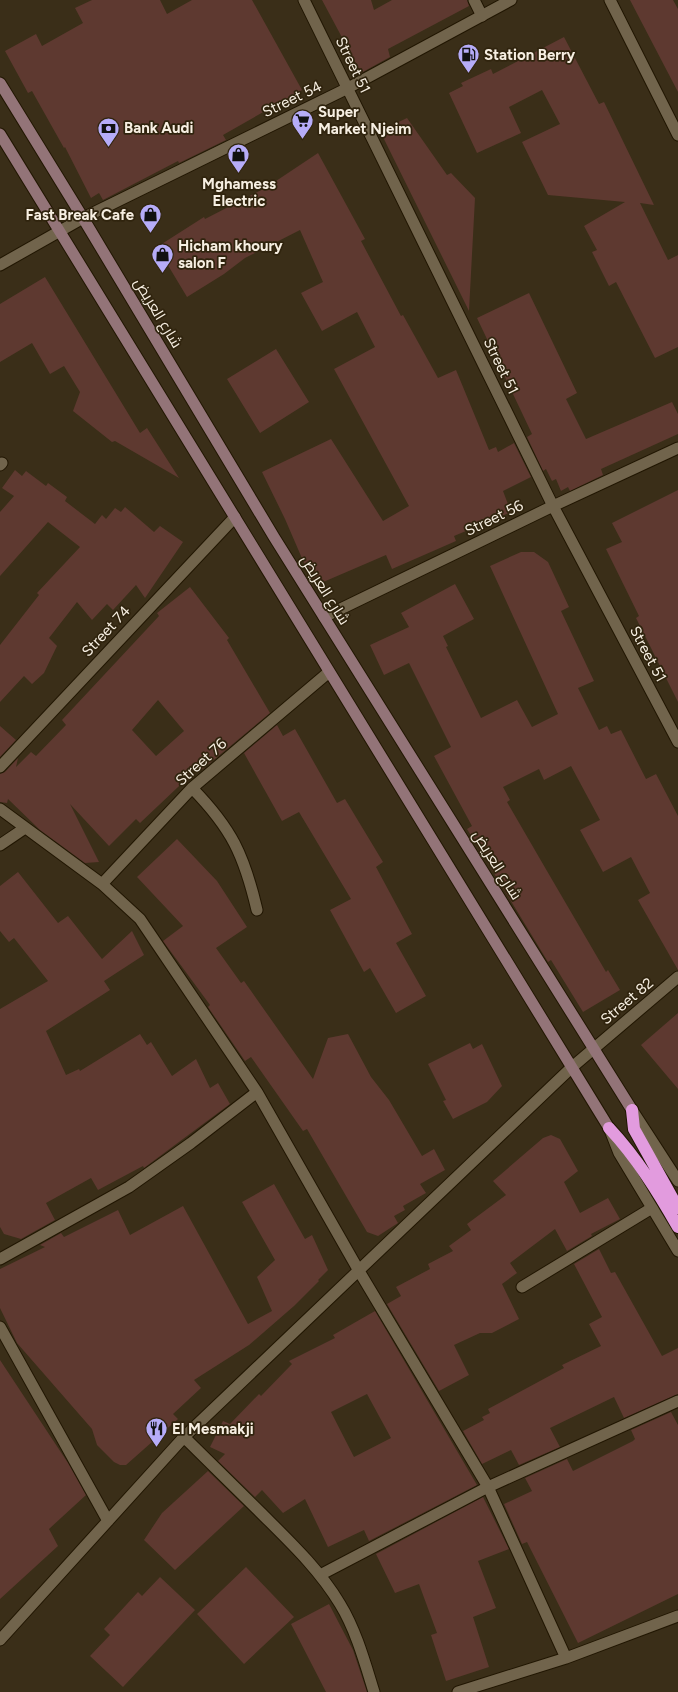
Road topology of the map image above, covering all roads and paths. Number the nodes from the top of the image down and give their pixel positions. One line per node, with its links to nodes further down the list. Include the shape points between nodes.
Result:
1 (304, 0): 7 (street, Street 51)
2 (474, 0): 5 (street)
3 (511, 0): 5 (street, Street 54)
4 (610, 0): 9 (street)
5 (482, 16): 7 (street, Street 54)
6 (0, 83): 10 (main road, شارع العريض)
7 (348, 88): 10 (street, Street 54); 14 (street, Street 51)
8 (0, 134): 11 (main road)
9 (678, 135)
10 (83, 218): 11 (street, Street 54); 16 (main road, شارع العريض)
11 (60, 231): 12 (street, Street 54); 15 (main road)
12 (0, 265)
13 (678, 448): 14 (street, Street 56)
14 (553, 506): 16 (street, Street 56); 18 (street, Street 51)
15 (235, 517): 17 (main road); 19 (street, Street 74)
16 (324, 617): 27 (main road, شارع العريض)
17 (329, 672): 20 (street, Street 76); 28 (main road)
18 (678, 742)
19 (0, 767)
20 (192, 788): 24 (street, Street 76); 25 (street, via 215,812 231,835 246,868)
21 (0, 809): 22 (street)
22 (25, 828): 23 (street); 24 (street)
23 (0, 845)
24 (102, 884): 29 (street, via 140,919)
25 (256, 910)
26 (678, 977): 27 (street, Street 82)
27 (594, 1047): 28 (street, Street 82); 30 (main road, شارع العريض)
28 (571, 1068): 31 (main road); 38 (street, Street 82)
29 (257, 1092): 37 (street, via 129,1187); 38 (street)
30 (632, 1110): 32 (street); 34 (highway, via 634,1129)
31 (609, 1128): 33 (street, via 619,1153); 35 (highway, via 629,1149)
32 (678, 1181)
33 (652, 1208): 36 (street); 39 (street)
34 (678, 1208)
35 (678, 1227)
36 (678, 1251)
37 (0, 1258)
38 (359, 1271): 42 (street, Street 82); 43 (street)
39 (522, 1287)
40 (0, 1327): 44 (street)
41 (678, 1401): 43 (street)
42 (184, 1437): 44 (street, Street 82); 45 (street)
43 (488, 1487): 45 (street); 48 (street)
44 (108, 1521): 47 (street, Street 82)
45 (320, 1575): 50 (street, via 341,1605 349,1622 364,1658)
46 (678, 1616): 48 (street)
47 (0, 1640)
48 (566, 1658): 49 (street)
49 (494, 1680): 51 (street); 52 (street)
50 (374, 1692)
51 (458, 1692)
52 (492, 1692)

